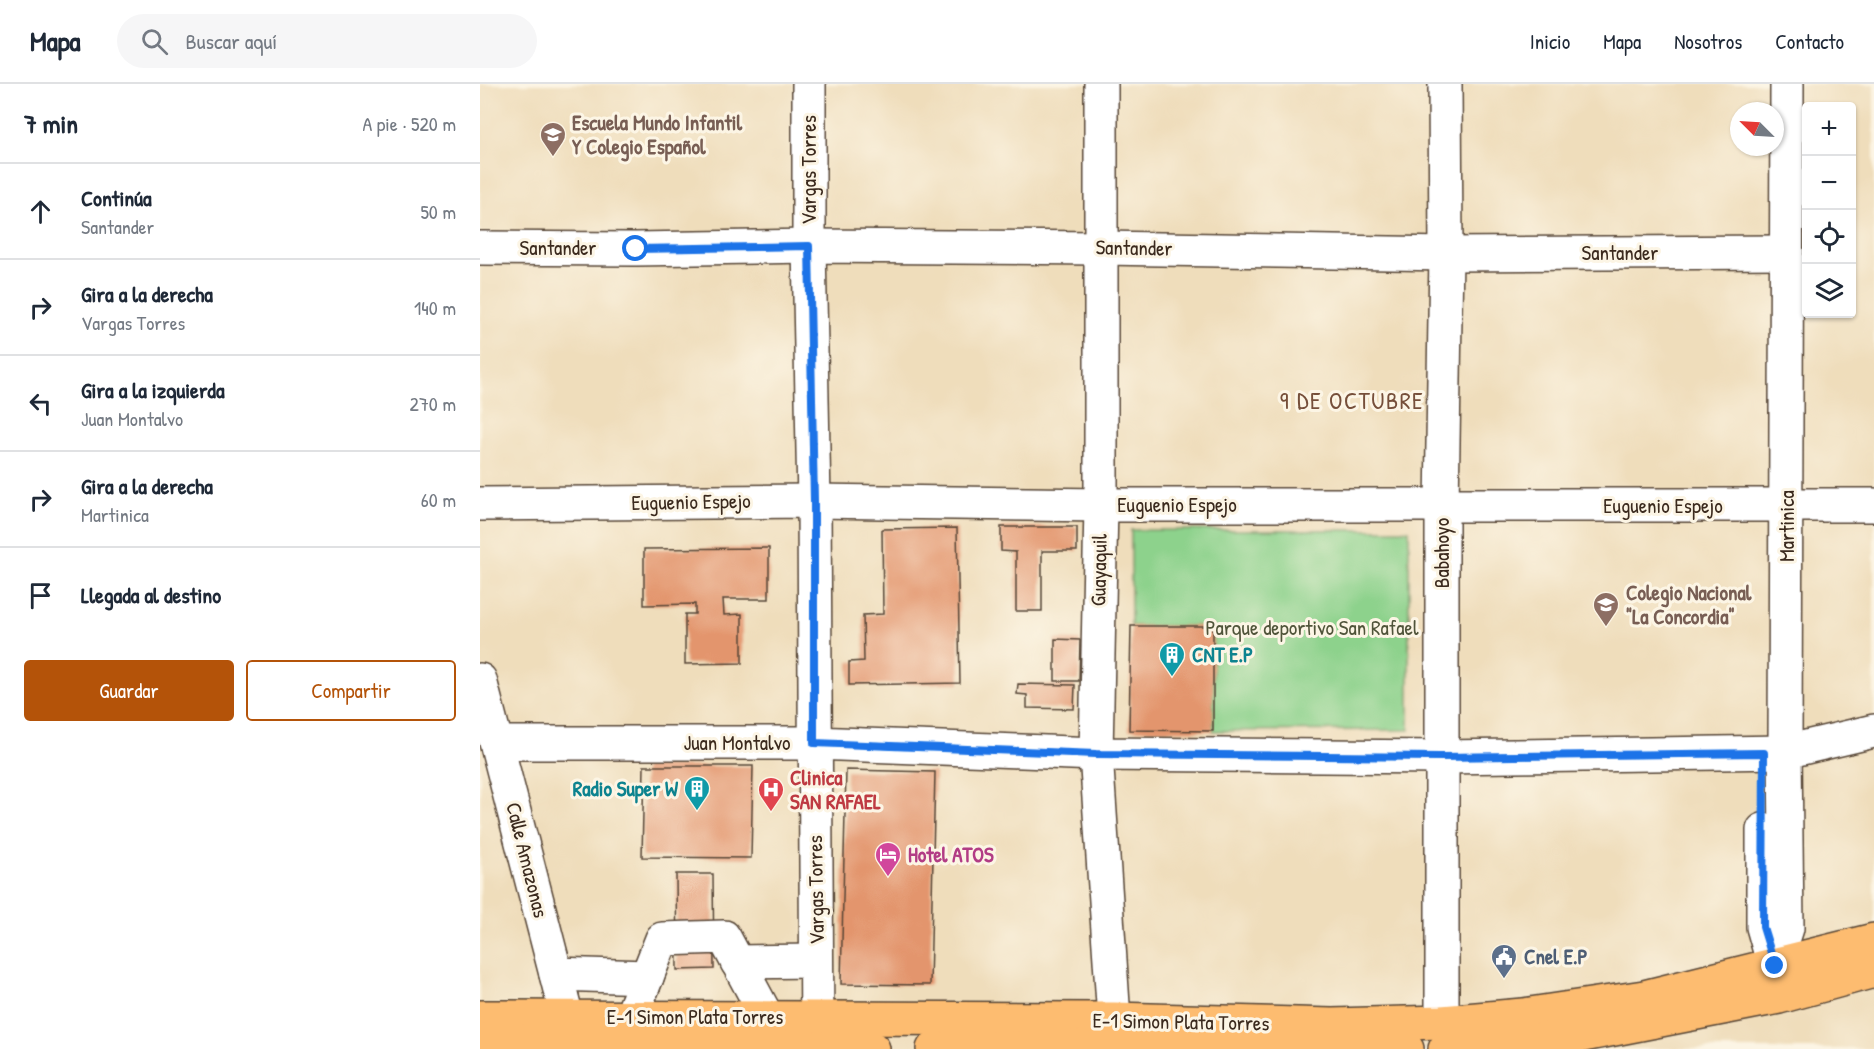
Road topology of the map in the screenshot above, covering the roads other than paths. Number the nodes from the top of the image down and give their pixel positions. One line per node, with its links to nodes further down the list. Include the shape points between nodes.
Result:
1 (809, 84): 8 (street, Vargas Torres)
2 (1101, 84): 10 (street, Guayaquil)
3 (1445, 84): 12 (street, Babahoyo)
4 (1767, 84): 6 (street)
5 (1787, 84): 11 (street, Martinica)
6 (1767, 102)
7 (1768, 156): 11 (street, Martinica)
8 (809, 246): 9 (street, Santander); 10 (street, Santander); 13 (street, Vargas Torres)
9 (480, 248)
10 (1102, 248): 12 (street, Santander); 15 (street, Guayaquil)
11 (1777, 252): 12 (street, Santander); 17 (street, Martinica)
12 (1446, 254): 16 (street, Babahoyo)
13 (814, 501): 14 (street, Euguenio Espejo); 15 (street, Euguenio Espejo); 22 (street, Vargas Torres)
14 (480, 504)
15 (1101, 505): 16 (street, Euguenio Espejo); 24 (street, Guayaquil)
16 (1442, 505): 17 (street, Euguenio Espejo); 25 (street, Babahoyo)
17 (1776, 506): 18 (street, Euguenio Espejo); 23 (street, Martinica)
18 (1874, 506)
19 (482, 699): 21 (street, Calle Amazonas)
20 (1874, 731): 23 (street, Juan Montalvo)
21 (497, 743): 22 (street, Juan Montalvo); 30 (street, Calle Amazonas)
22 (814, 743): 24 (street, Juan Montalvo); 27 (street, Vargas Torres)
23 (1775, 753): 25 (street, Juan Montalvo); 32 (street, Martinica, via 1787,928)
24 (1096, 754): 25 (street, Juan Montalvo); 36 (street, Guayaquil)
25 (1441, 757): 39 (street, Babahoyo)
26 (1874, 940): 32 (highway)
27 (816, 961): 28 (street); 37 (street, Vargas Torres)
28 (737, 962): 31 (street, via 724,937 662,939); 35 (street)
29 (1874, 971): 32 (highway)
30 (556, 974): 31 (street); 38 (street, Calle Amazonas)
31 (646, 977): 34 (street)
32 (1777, 982): 39 (highway, E-1 Simon Plata Torres, via 1578,1036)
33 (480, 1017): 38 (highway, E-1 Simon Plata Torres)
34 (631, 1017): 35 (highway, E-1 Simon Plata Torres); 38 (highway, E-1 Simon Plata Torres)
35 (767, 1017): 37 (highway, E-1 Simon Plata Torres)
36 (1114, 1019): 37 (highway, E-1 Simon Plata Torres); 39 (highway, E-1 Simon Plata Torres, via 1332,1025)
37 (817, 1033): 38 (highway); 41 (highway)
38 (569, 1035): 40 (highway)
39 (1443, 1035)
40 (480, 1040)
41 (873, 1049)
42 (933, 1049): 43 (highway)
43 (1407, 1049)

